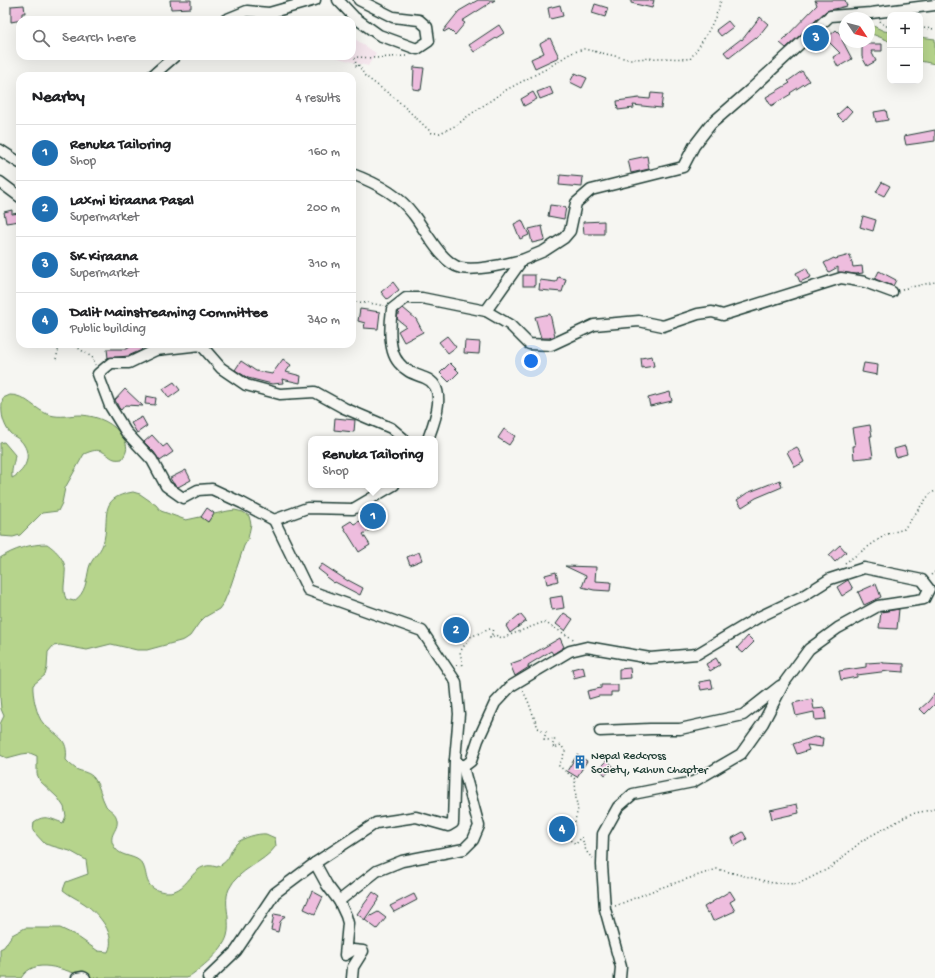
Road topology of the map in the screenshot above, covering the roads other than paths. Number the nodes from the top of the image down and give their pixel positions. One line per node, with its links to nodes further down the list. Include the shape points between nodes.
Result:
1 (315, 0): 5 (street, via 269,13 247,11)
2 (338, 0): 6 (street)
3 (359, 0): 7 (street, via 393,16 419,20 427,27 429,41 417,49 379,35)
4 (935, 5): 15 (street, via 830,16 711,124 694,146 683,167 591,190 576,203 570,231 564,238 544,251)
5 (235, 16)
6 (354, 16)
7 (356, 18)
8 (170, 60): 9 (street)
9 (157, 72)
10 (0, 150): 11 (street)
11 (16, 160)
12 (356, 175): 15 (street, via 402,202 446,259 460,268 481,268)
13 (0, 182): 14 (street)
14 (16, 194)
15 (522, 260): 17 (street)
16 (892, 292): 17 (street, via 864,282 841,278 723,315 712,312 698,314 663,326 639,321 594,325 551,345 529,344 510,325)
17 (486, 311): 21 (street, via 422,298 406,298 392,309 390,335 395,357 405,369 427,378 434,384 438,394 438,408)
18 (174, 348): 23 (street, via 156,350 129,363 111,363 98,374 110,406 126,432 152,460 166,486 183,498 198,490 212,489)
19 (204, 348): 20 (street, via 221,368 246,385 280,394 315,392 344,408 391,428)
20 (400, 436)
21 (429, 436)
22 (389, 488): 23 (street, via 353,509 307,508)
23 (274, 520): 26 (street, via 308,590 422,631 456,682 459,714)
24 (784, 683): 25 (street, via 743,715 680,729); 27 (street, via 809,649 838,628 878,606 924,599 929,589 922,580 864,568 830,579 697,654 650,658 587,647 570,651 511,686 494,703 471,761); 34 (street, via 763,723 741,754 693,782 632,794 618,807 603,834 602,865 605,909 621,967)
25 (600, 731)
26 (455, 760): 27 (street); 28 (street, via 454,823 448,826 416,817 376,823)
27 (463, 767): 29 (street, via 479,826 473,840 464,849 402,861 377,871)
28 (315, 863): 29 (street); 32 (street, via 275,893 236,951)
29 (339, 901): 33 (street, via 348,923 345,955 353,950 363,951 353,967)
30 (77, 978): 31 (street)
31 (85, 978)
32 (208, 978)
33 (352, 978)
34 (620, 978)

